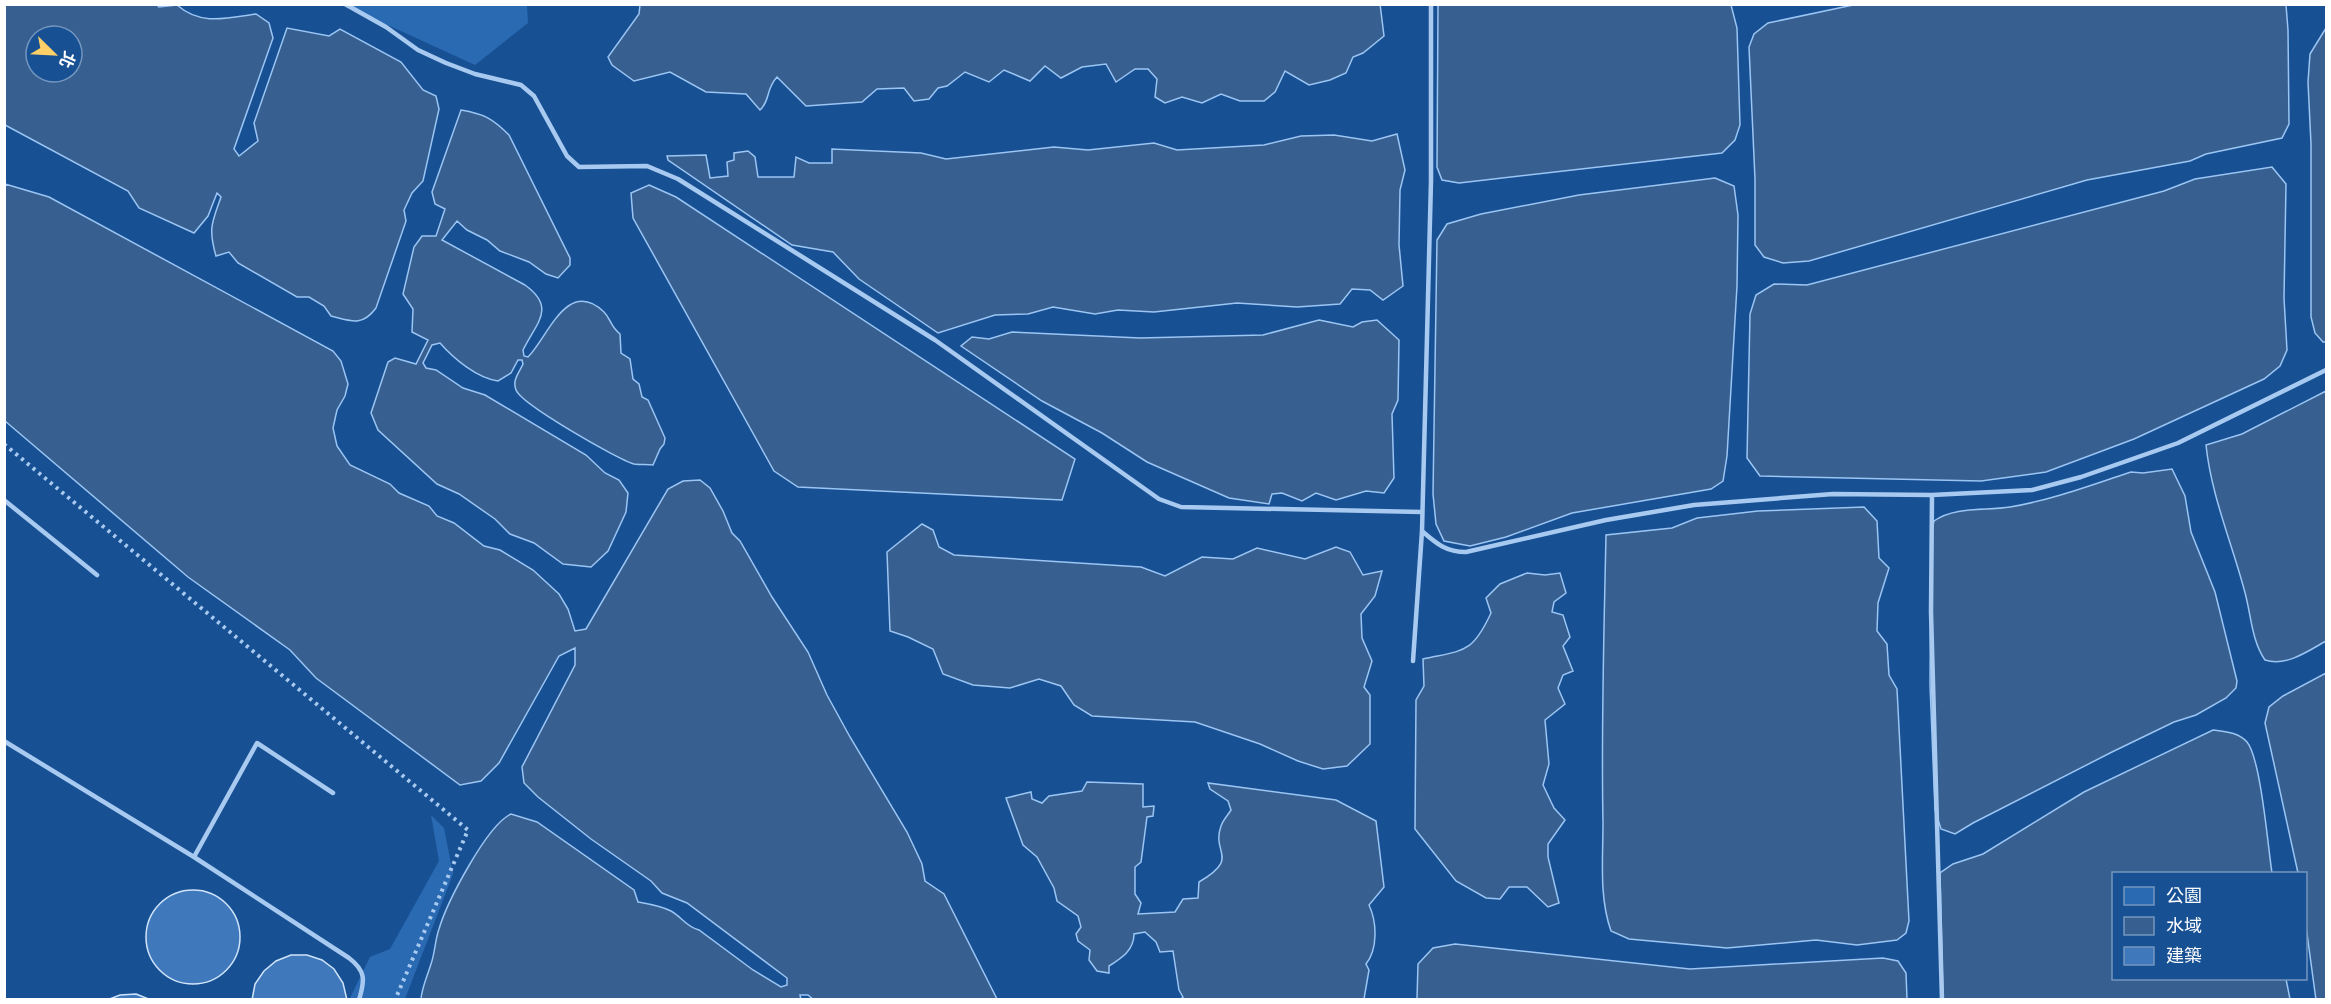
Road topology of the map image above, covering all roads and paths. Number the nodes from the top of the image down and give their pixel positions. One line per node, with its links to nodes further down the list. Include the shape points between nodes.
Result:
1 (345, 4): 7 (lane, via 446,63 521,85 534,96 567,156 579,166 646,166 678,179 935,340 1159,499 1181,507)
2 (1431, 4): 7 (lane, via 1431,181)
3 (2326, 370): 5 (lane, via 2178,443 2081,477 2032,490)
4 (4, 444): 15 (path, via 468,830)
5 (1932, 495): 8 (lane, via 1833,494 1694,505 1606,520 1466,552 1442,549); 16 (lane, via 1931,612)
6 (4, 500): 9 (lane)
7 (1422, 512): 8 (lane)
8 (1422, 531): 10 (lane)
9 (97, 575)
10 (1413, 662)
11 (4, 741): 13 (lane)
12 (333, 793): 13 (lane, via 257,743)
13 (194, 857): 14 (lane, via 358,965 364,978)
14 (359, 999)
15 (395, 999)
16 (1942, 999)

